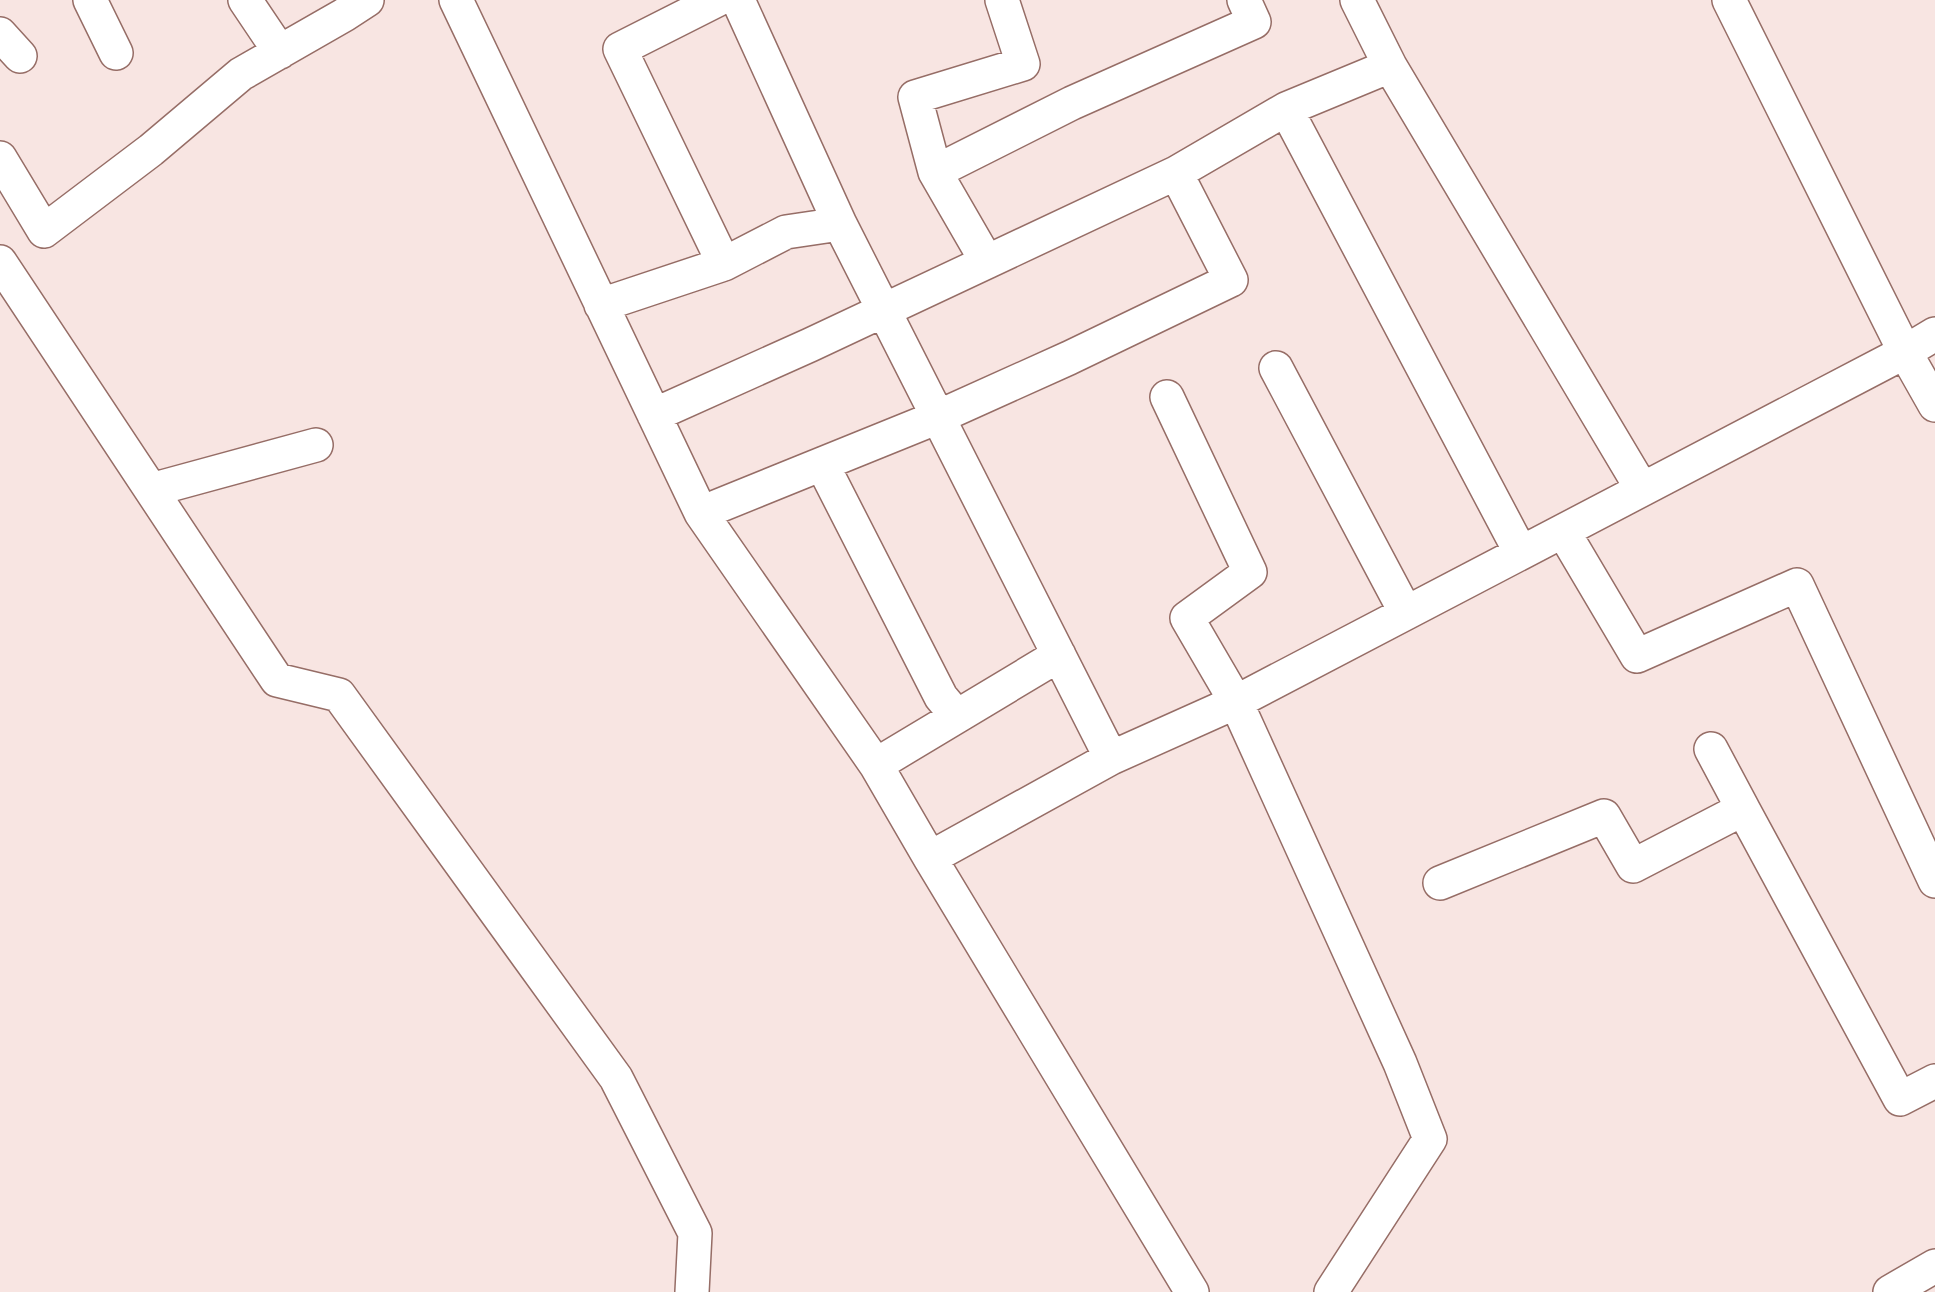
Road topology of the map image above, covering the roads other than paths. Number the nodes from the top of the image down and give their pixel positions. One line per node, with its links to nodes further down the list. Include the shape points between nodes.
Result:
1 (90, 0): 12 (street)
2 (245, 0): 11 (street)
3 (367, 0): 11 (street)
4 (456, 0): 22 (street)
5 (717, 0): 21 (street, via 620,49)
6 (738, 0): 18 (street)
7 (1002, 0): 16 (street, via 1023,64 915,97)
8 (1244, 0): 16 (street, via 1254,22 1072,103)
9 (1357, 0): 13 (street)
10 (1729, 0): 25 (street)
11 (280, 52): 15 (street, via 241,74 151,150 44,231)
12 (116, 53)
13 (1390, 66): 14 (street); 33 (street)
14 (1286, 109): 17 (street); 37 (street)
15 (0, 158)
16 (935, 172): 20 (street)
17 (1176, 173): 20 (street); 30 (street, via 1231,280)
18 (840, 224): 21 (street, via 786,232); 23 (street)
19 (0, 262): 34 (street)
20 (987, 262): 23 (street)
21 (724, 264): 22 (street)
22 (601, 305): 29 (street)
23 (884, 310): 29 (street); 30 (street)
24 (1935, 334): 25 (street)
25 (1905, 352): 28 (street); 33 (street)
26 (1276, 368): 38 (street)
27 (1167, 397): 40 (street, via 1250,572 1187,618)
28 (1935, 405)
29 (654, 415): 35 (street)
30 (938, 417): 32 (street); 39 (street)
31 (316, 445): 34 (street)
32 (822, 464): 35 (street); 41 (street, via 941,697)
33 (1642, 489): 36 (street)
34 (151, 490): 51 (street, via 277,680 339,695 616,1078 695,1233)
35 (701, 513): 44 (street)
36 (1563, 531): 37 (street); 47 (street, via 1637,656 1797,585)
37 (1521, 553): 38 (street)
38 (1406, 613): 40 (street)
39 (1059, 655): 41 (street); 43 (street)
40 (1236, 702): 43 (street); 53 (street, via 1400,1062 1430,1139)
41 (956, 716): 44 (street)
42 (1711, 749): 45 (street)
43 (1111, 758): 46 (street)
44 (876, 765): 46 (street)
45 (1743, 809): 48 (street, via 1633,866 1604,816); 49 (street, via 1900,1099)
46 (930, 858): 52 (street)
47 (1935, 881)
48 (1440, 883)
49 (1935, 1081)
50 (1935, 1266): 54 (street)
51 (692, 1292)
52 (1192, 1292)
53 (1331, 1292)
54 (1890, 1292)

